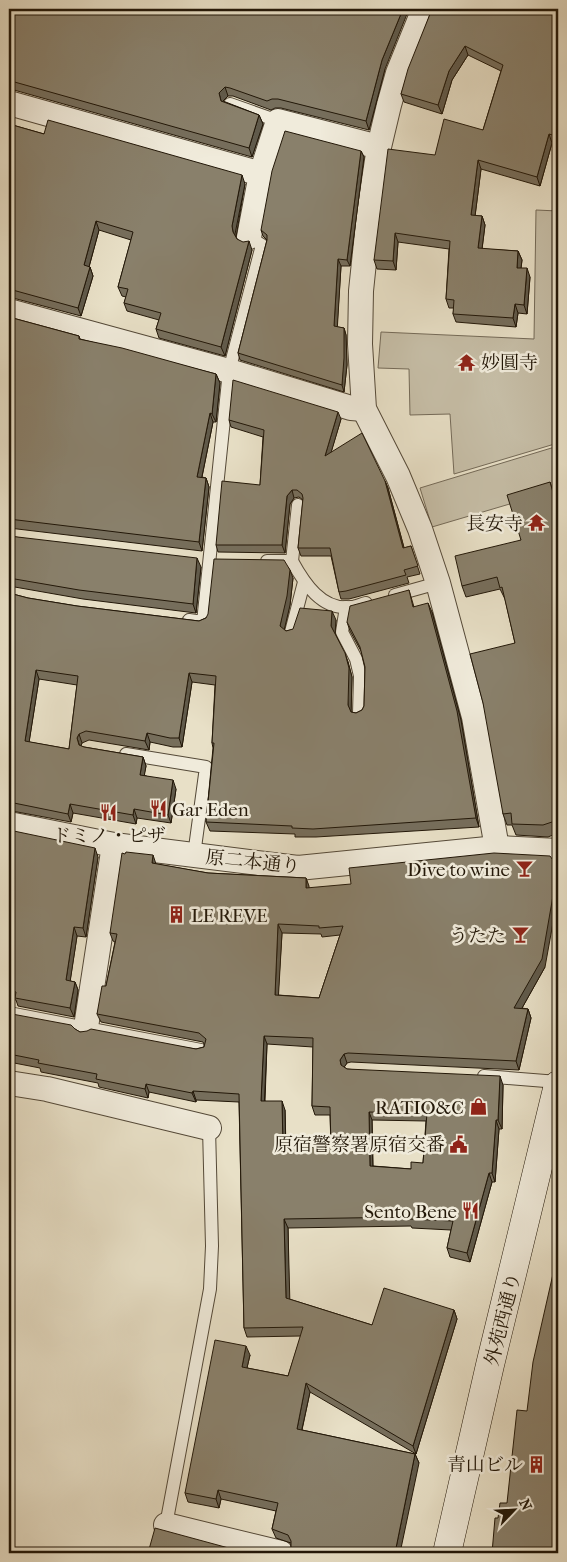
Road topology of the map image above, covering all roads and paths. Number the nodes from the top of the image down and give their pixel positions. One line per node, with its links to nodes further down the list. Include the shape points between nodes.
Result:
1 (422, 9): 5 (street, via 398,73)
2 (9, 103): 6 (street)
3 (230, 104): 4 (lane)
4 (278, 121): 5 (street); 6 (street)
5 (379, 148): 10 (street, via 361,291)
6 (262, 174): 7 (street)
7 (249, 237): 9 (lane, via 262,245)
8 (9, 311): 9 (street)
9 (229, 371): 10 (street, via 351,408); 17 (lane, via 203,622)
10 (364, 409): 15 (street, via 402,485)
11 (298, 505): 13 (lane)
12 (255, 561): 13 (lane)
13 (292, 562): 14 (lane)
14 (304, 582): 16 (lane, via 319,598 336,607); 18 (lane)
15 (438, 583): 16 (lane); 23 (street, via 474,717)
16 (346, 607): 19 (lane, via 342,632 360,676)
17 (176, 619)
18 (291, 632)
19 (359, 714)
20 (118, 753): 25 (lane, via 206,767)
21 (9, 824): 22 (street, 原二本通り)
22 (114, 845): 25 (street, 原二本通り); 27 (street)
23 (497, 848): 24 (street, 原二本通り); 25 (street, 原二本通り, via 298,868)
24 (558, 851)
25 (194, 855)
26 (9, 1013): 27 (lane)
27 (86, 1027): 28 (lane)
28 (201, 1050)
29 (476, 1076): 31 (lane)
30 (9, 1082): 33 (street)
31 (558, 1084): 32 (main road, 外苑西通り)
32 (554, 1122): 36 (main road, 外苑西通り, via 492,1356)
33 (209, 1128): 34 (lane, via 210,1289)
34 (166, 1525): 35 (street)
35 (282, 1553)
36 (447, 1553)

